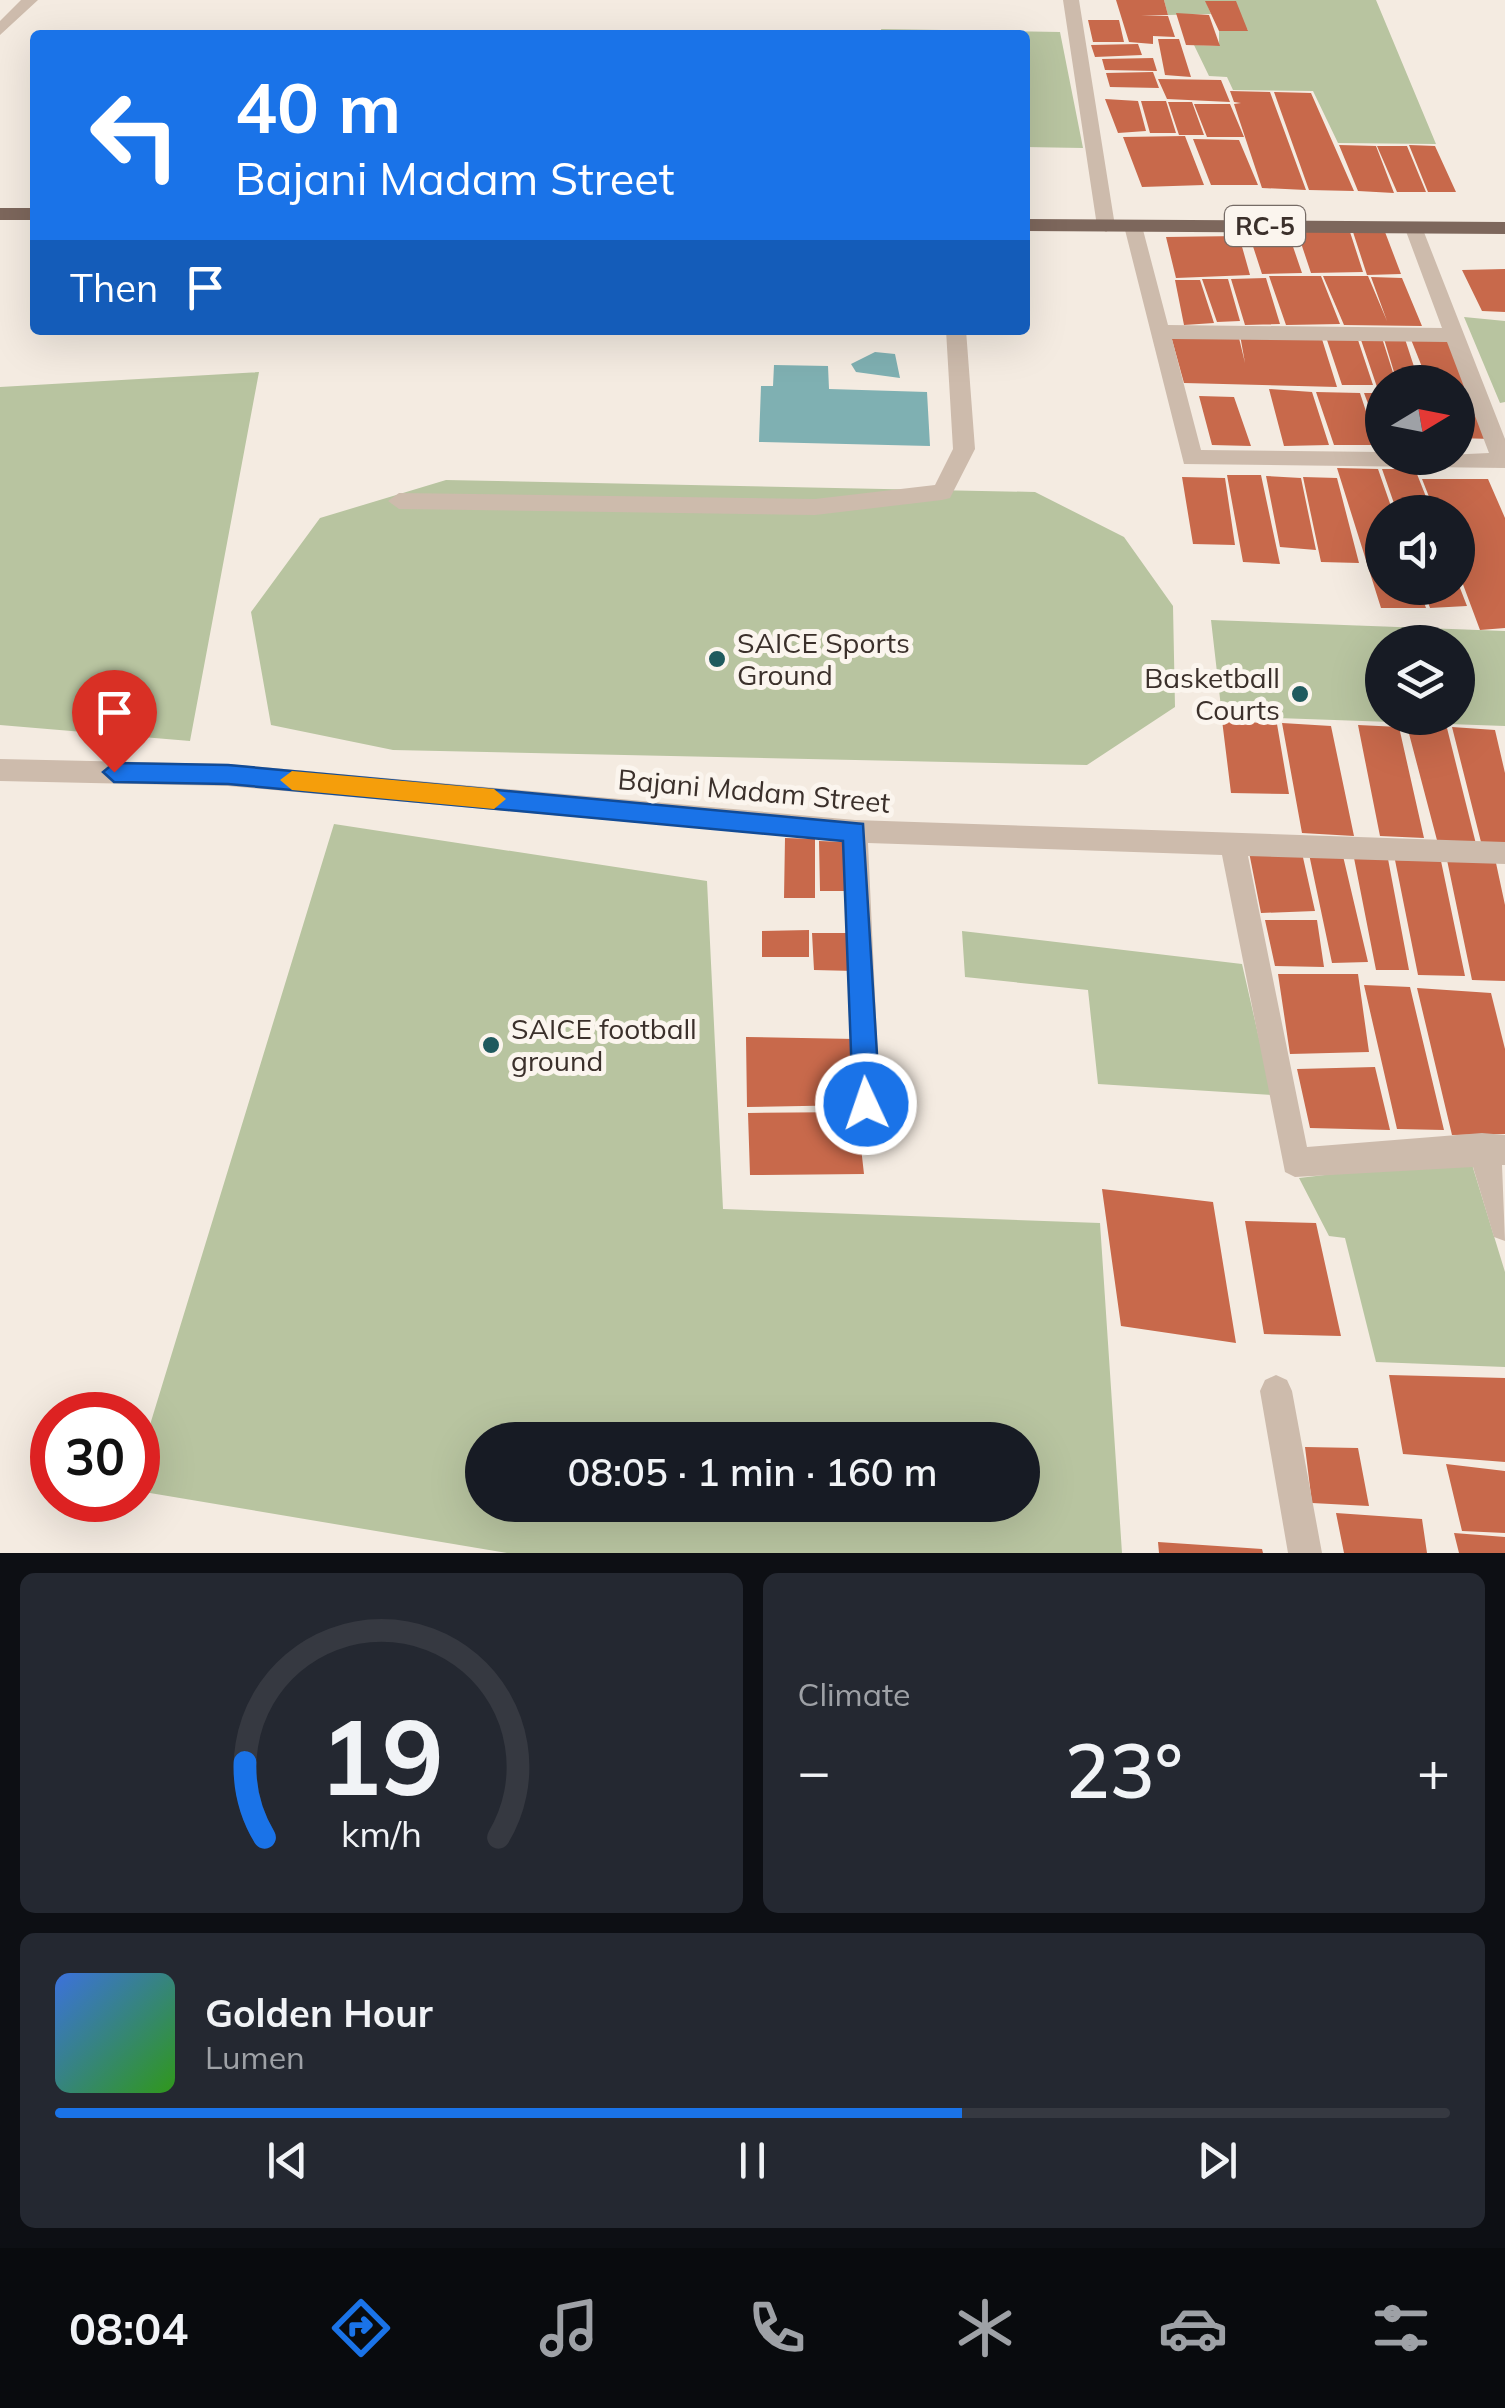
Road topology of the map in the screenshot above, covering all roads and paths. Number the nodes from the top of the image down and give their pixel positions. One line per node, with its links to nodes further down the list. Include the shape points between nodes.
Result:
1 (30, 0): 3 (street)
2 (1071, 0): 7 (street)
3 (0, 30)
4 (0, 214): 5 (main road)
5 (30, 214)
6 (1030, 225): 7 (main road, RC-5)
7 (1106, 226): 8 (main road, RC-5)
8 (1133, 226): 9 (main road, RC-5); 11 (street)
9 (1413, 226): 10 (main road, RC-5); 13 (street)
10 (1505, 228)
11 (1158, 332): 13 (street); 13 (street, via 1192,458 1502,461)
12 (956, 335): 14 (street, via 964,449 942,492 815,506)
13 (1457, 335)
14 (399, 501)
15 (0, 770): 16 (street, Bajani Madam Street, via 228,775)
16 (854, 832): 17 (street, Bajani Madam Street); 19 (street)
17 (1233, 842): 18 (street, Bajani Madam Street); 20 (street, via 1295,1162)
18 (1505, 853)
19 (866, 1104)
20 (1494, 1149): 21 (street)
21 (1505, 1226)
22 (1276, 1390): 23 (street)
23 (1305, 1553)

